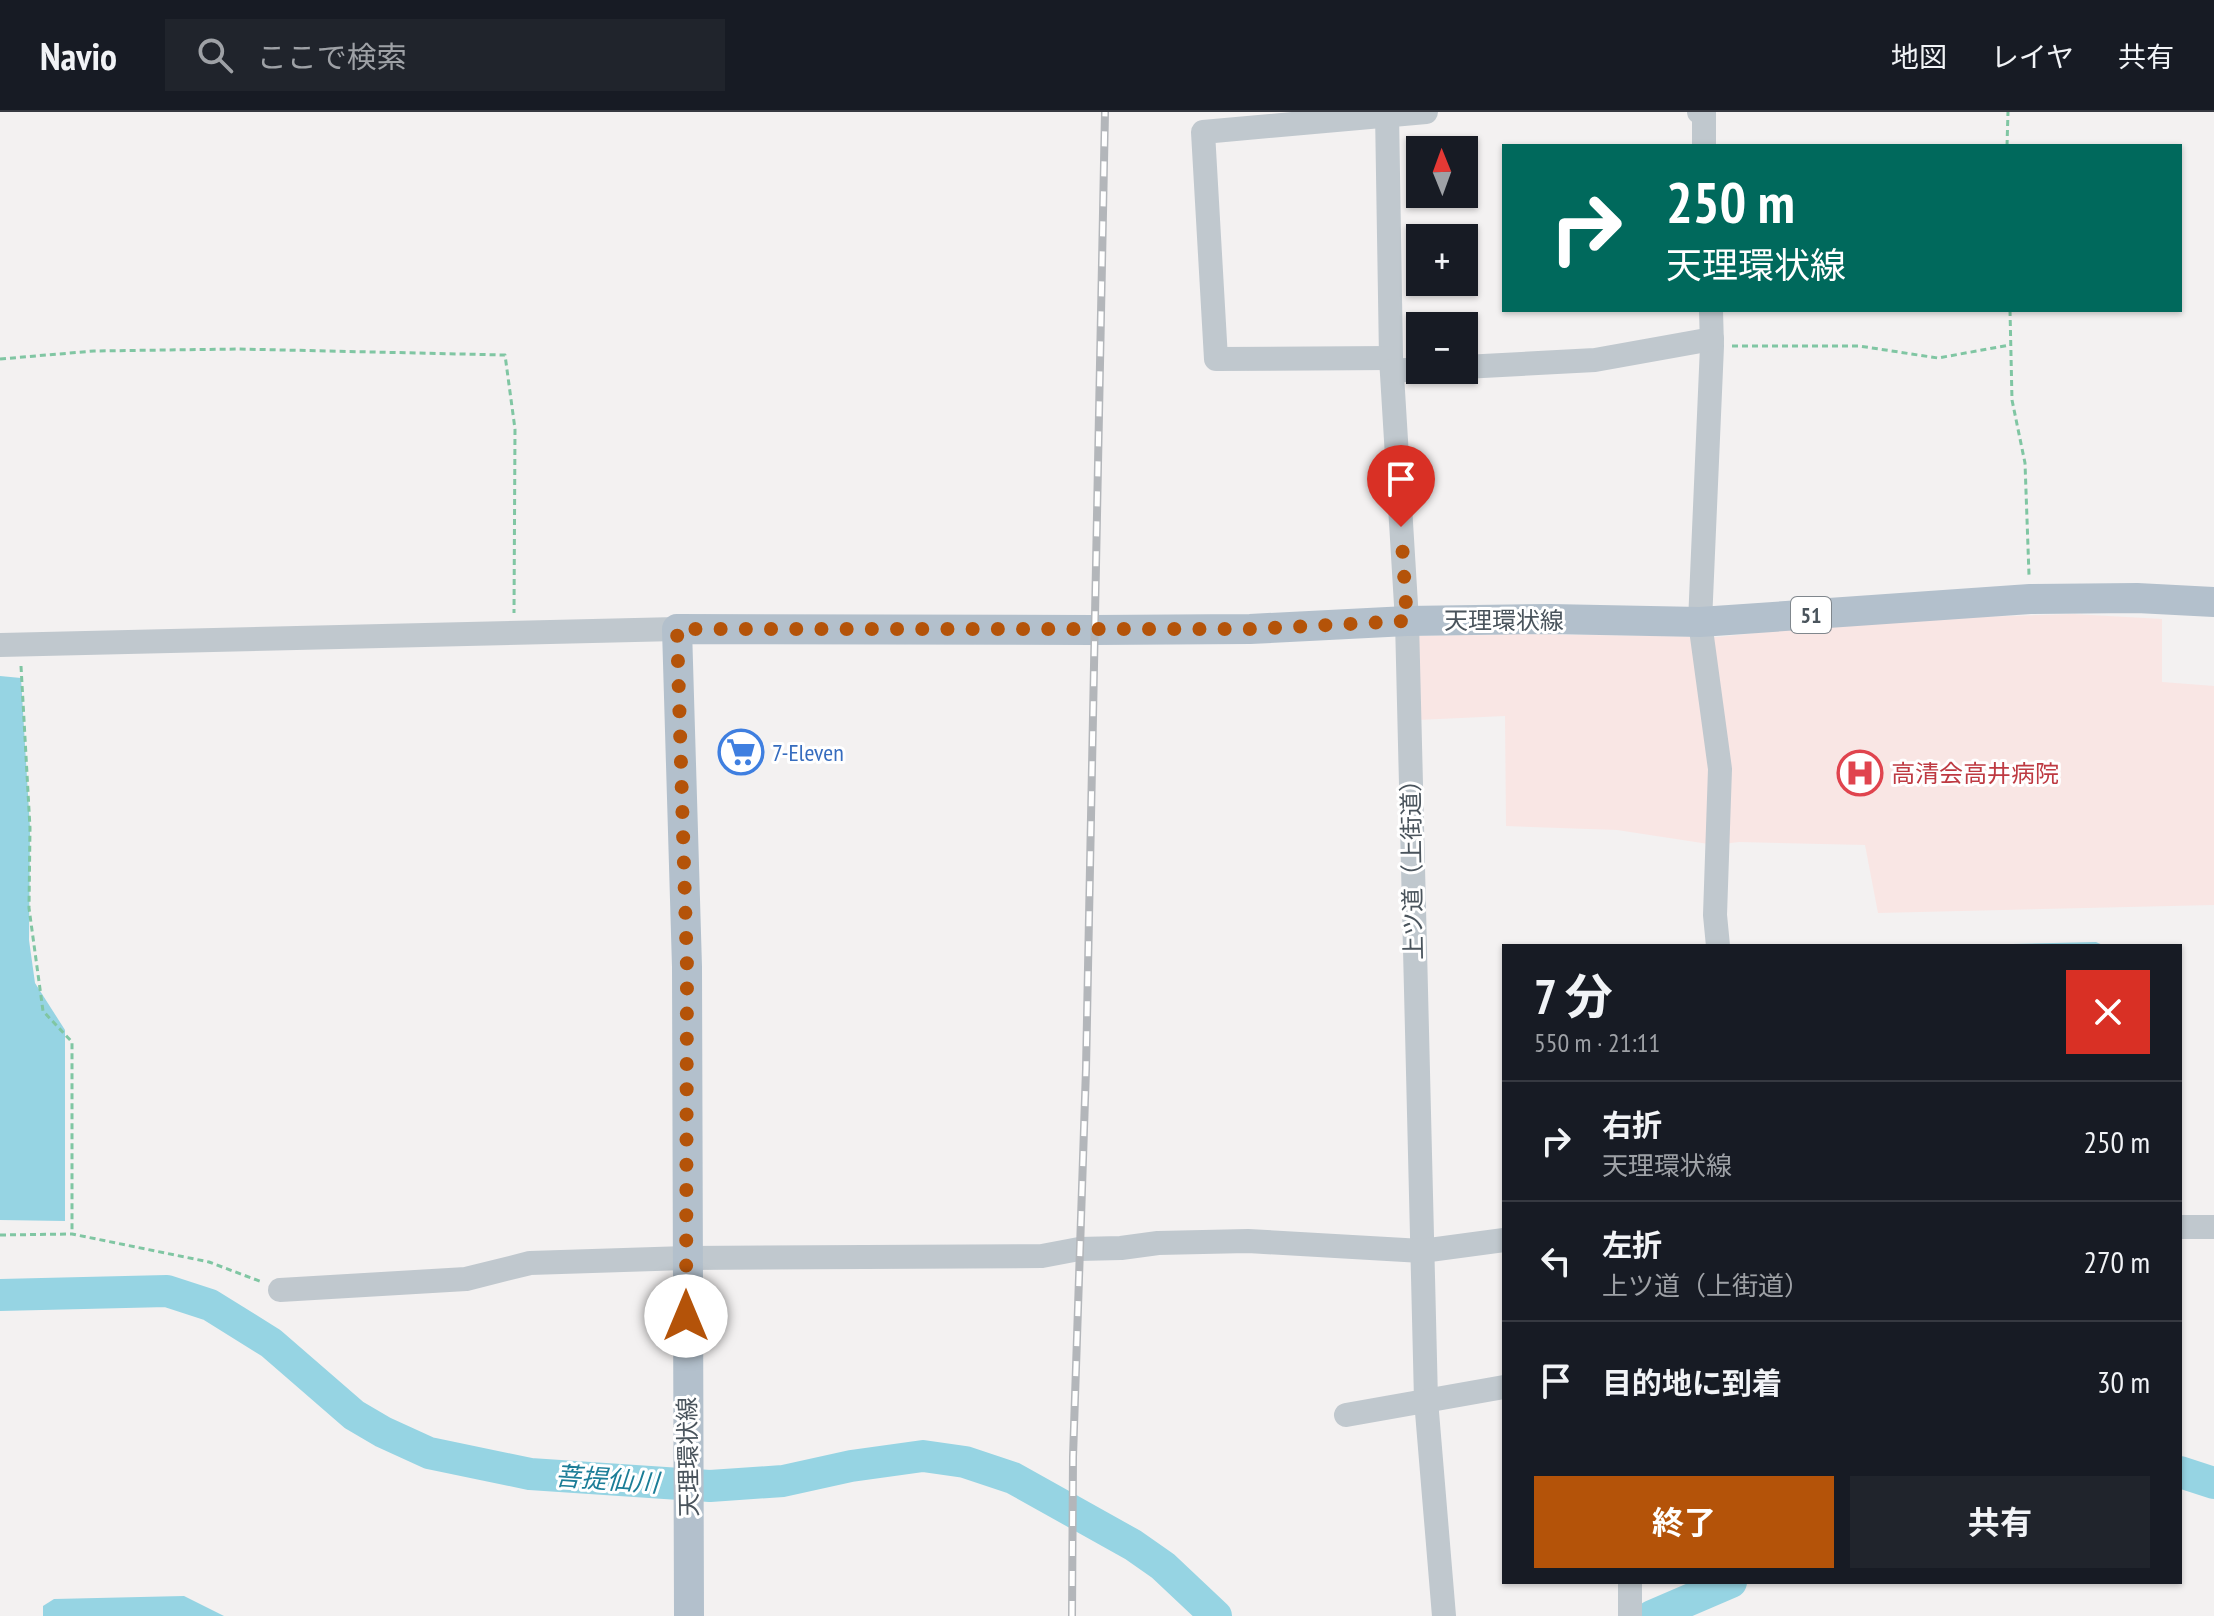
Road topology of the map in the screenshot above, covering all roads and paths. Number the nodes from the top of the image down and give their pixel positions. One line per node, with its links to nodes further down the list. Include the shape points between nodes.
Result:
1 (1426, 112): 4 (street)
2 (1699, 112): 5 (street, via 1704,112)
3 (2008, 112): 6 (path)
4 (1387, 115): 12 (street, 上ツ道（上街道）); 12 (street, via 1203,132 1216,359)
5 (1704, 144)
6 (2007, 144)
7 (1711, 312): 9 (street)
8 (2010, 312): 10 (path)
9 (1712, 342): 10 (path, via 1859,346 1938,358); 13 (street, via 1595,360); 18 (street)
10 (2010, 345): 15 (path, via 2012,400 2025,463)
11 (0, 359): 20 (path, via 94,351 239,349 505,355 515,429)
12 (1391, 365): 14 (street); 17 (street, 上ツ道（上街道）)
13 (1478, 366)
14 (1406, 367)
15 (2030, 599): 16 (main road, 天理環状線 / 51); 18 (main road, 天理環状線 / 51)
16 (2214, 602)
17 (1407, 621): 18 (main road, 天理環状線 / 51); 19 (main road, 天理環状線 / 51, via 1234,629); 28 (street, 上ツ道（上街道）)
18 (1700, 622): 22 (street, via 1720,769)
19 (677, 629): 20 (street); 29 (main road, 天理環状線, via 687,967)
20 (514, 633): 21 (street)
21 (10, 645): 25 (path, via 30,828 29,908 43,1011 72,1042)
22 (1718, 944)
23 (2182, 1227): 24 (street)
24 (2214, 1227)
25 (72, 1234): 26 (path); 30 (path, via 209,1262)
26 (0, 1235)
27 (1502, 1240): 28 (street)
28 (1422, 1251): 29 (street, via 1248,1241 1158,1243 1042,1256); 32 (street, 上ツ道（上街道）)
29 (686, 1258): 30 (street, via 530,1263 466,1279); 35 (main road, 天理環状線)
30 (280, 1290)
31 (1502, 1387): 32 (street)
32 (1426, 1400): 33 (street); 36 (street, 上ツ道（上街道）)
33 (1346, 1415)
34 (1630, 1584): 37 (street)
35 (689, 1616)
36 (1444, 1616)
37 (1630, 1616)

